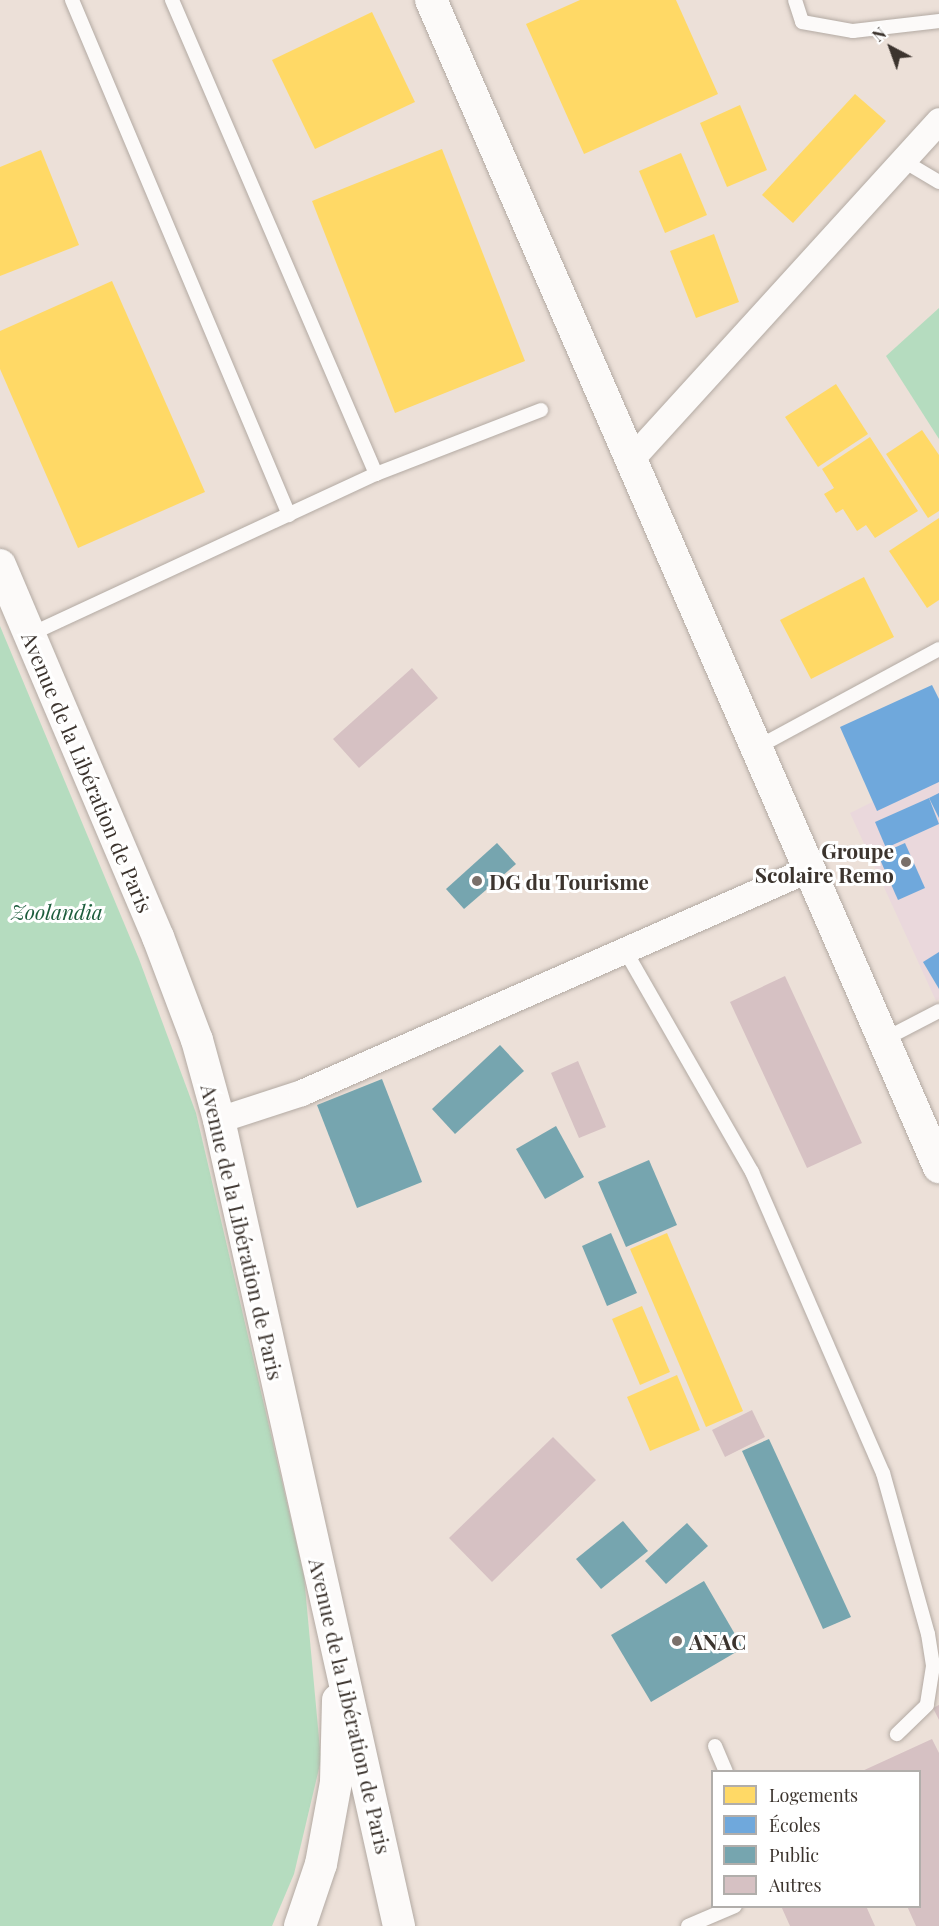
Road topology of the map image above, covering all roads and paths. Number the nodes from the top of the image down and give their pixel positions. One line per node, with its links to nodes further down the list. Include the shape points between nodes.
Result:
1 (72, 0): 12 (lane)
2 (172, 0): 11 (lane)
3 (431, 0): 10 (street)
4 (795, 0): 5 (lane, via 802,22 853,31)
5 (939, 21)
6 (939, 121): 7 (street)
7 (903, 160): 8 (lane); 10 (street)
8 (939, 182)
9 (541, 410): 11 (lane)
10 (632, 460): 16 (street)
11 (376, 474): 12 (lane)
12 (289, 515): 14 (lane)
13 (0, 565): 14 (street, Avenue de la Libération de Paris)
14 (31, 634): 21 (street, Avenue de la Libération de Paris, via 162,948 197,1040)
15 (939, 649): 16 (lane)
16 (756, 748): 17 (street)
17 (808, 870): 18 (street); 20 (street)
18 (626, 952): 21 (street, via 443,1028 302,1093); 24 (lane, via 752,1172 883,1473 928,1634 933,1666 927,1704)
19 (939, 1011): 20 (lane)
20 (884, 1040): 22 (street)
21 (219, 1120): 23 (street, Avenue de la Libération de Paris)
22 (939, 1167)
23 (339, 1651): 28 (street, via 336,1782 321,1864); 29 (street, Avenue de la Libération de Paris)
24 (897, 1734)
25 (715, 1746): 26 (lane)
26 (725, 1770)
27 (730, 1908): 30 (lane)
28 (300, 1926)
29 (399, 1926)
30 (688, 1926)

